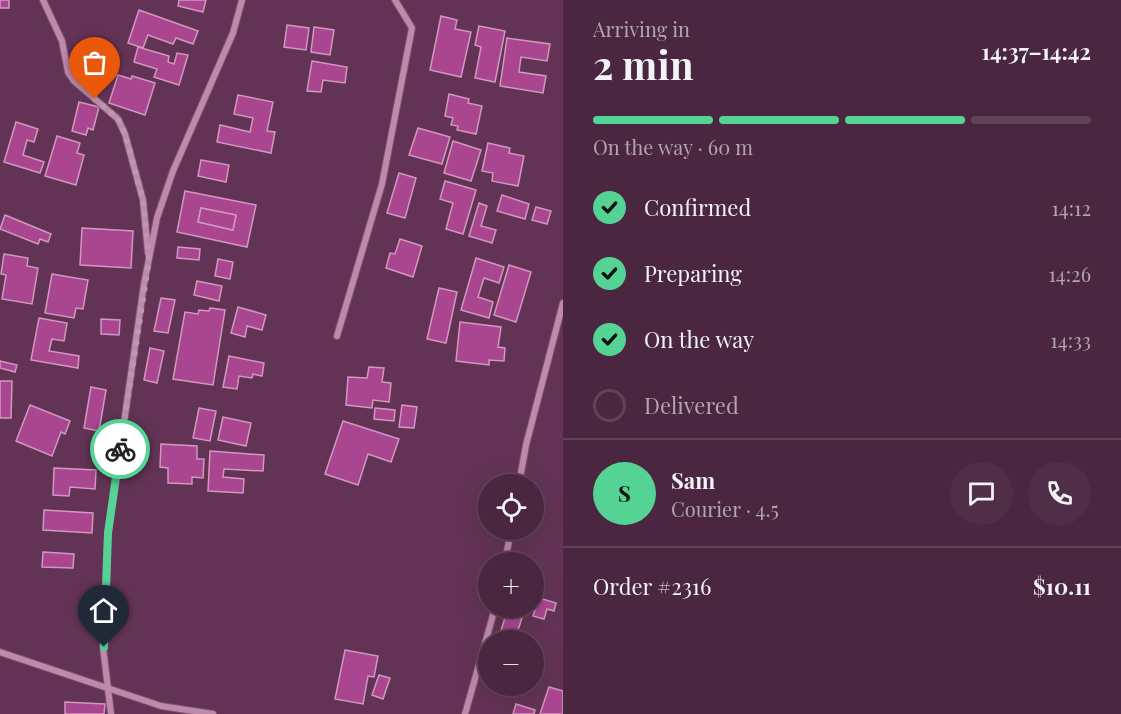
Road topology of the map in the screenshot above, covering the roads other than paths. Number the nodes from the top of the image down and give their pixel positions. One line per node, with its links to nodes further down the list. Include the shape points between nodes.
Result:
1 (43, 0): 4 (street, via 62,40 68,72 118,119 125,134 143,200)
2 (243, 0): 4 (street, via 233,33 173,171 157,218)
3 (395, 0): 6 (street, via 412,28 382,184)
4 (149, 260): 12 (street, via 108,533 104,647)
5 (563, 303): 7 (street)
6 (337, 336)
7 (554, 337): 8 (street); 9 (street)
8 (563, 340)
9 (521, 474)
10 (492, 618): 15 (street)
11 (0, 652): 12 (street)
12 (110, 688): 13 (street); 14 (street, via 161,706)
13 (111, 714)
14 (213, 714)
15 (465, 714)

